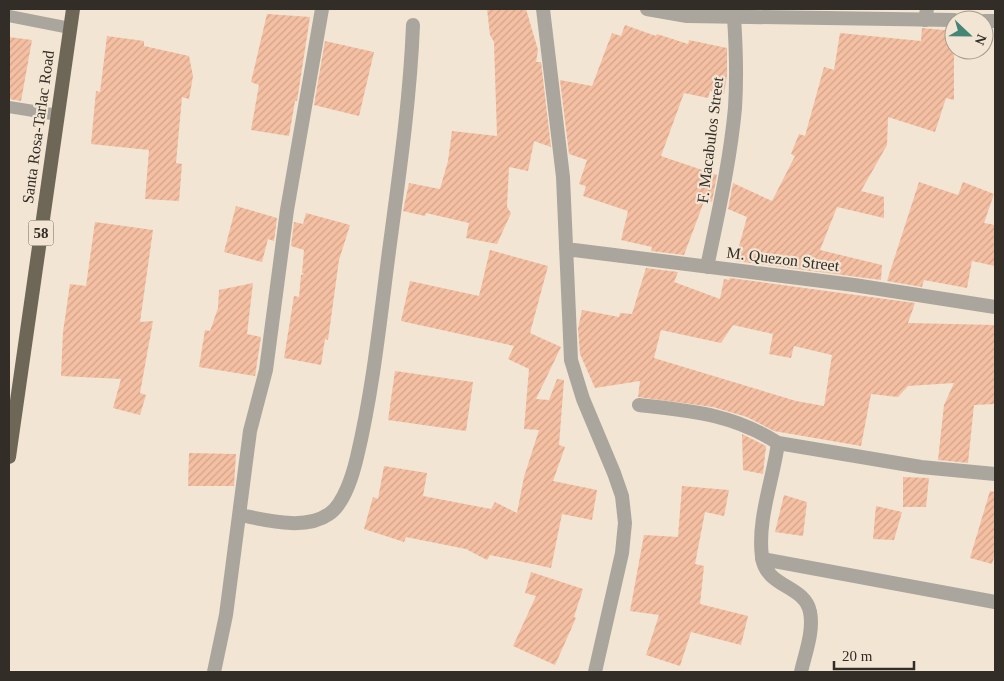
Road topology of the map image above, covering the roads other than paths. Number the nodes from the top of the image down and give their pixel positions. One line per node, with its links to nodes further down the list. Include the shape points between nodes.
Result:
1 (72, 9): 10 (highway, Santa Rosa-Tarlac Road / 58)
2 (322, 9): 20 (street, via 287,210 266,370 250,431)
3 (543, 9): 13 (street, via 563,177)
4 (647, 9): 7 (street, via 687,16)
5 (926, 14): 7 (street); 8 (street)
6 (9, 16): 10 (lane)
7 (734, 17): 14 (street, F. Macabulos Street, via 735,109 728,163)
8 (944, 18)
9 (414, 25): 20 (street, via 400,173 374,364 356,459 340,502 330,514 313,521 288,522)
10 (70, 28): 12 (highway, Santa Rosa-Tarlac Road / 58)
11 (9, 107): 12 (lane)
12 (58, 115): 18 (highway, Santa Rosa-Tarlac Road / 58)
13 (566, 248): 14 (street, M. Quezon Street); 24 (street, via 571,360 583,400 622,496 625,523 622,553)
14 (707, 266): 15 (street, M. Quezon Street)
15 (995, 307)
16 (639, 405): 17 (street, via 703,412 758,431)
17 (778, 443): 19 (street, via 921,467); 21 (street, via 762,532)
18 (9, 457)
19 (995, 474)
20 (240, 515): 23 (street, via 222,644)
21 (762, 559): 22 (street); 25 (street, via 773,580 798,594 807,602 811,613 811,628)
22 (995, 602)
23 (214, 672)
24 (595, 672)
25 (801, 672)

